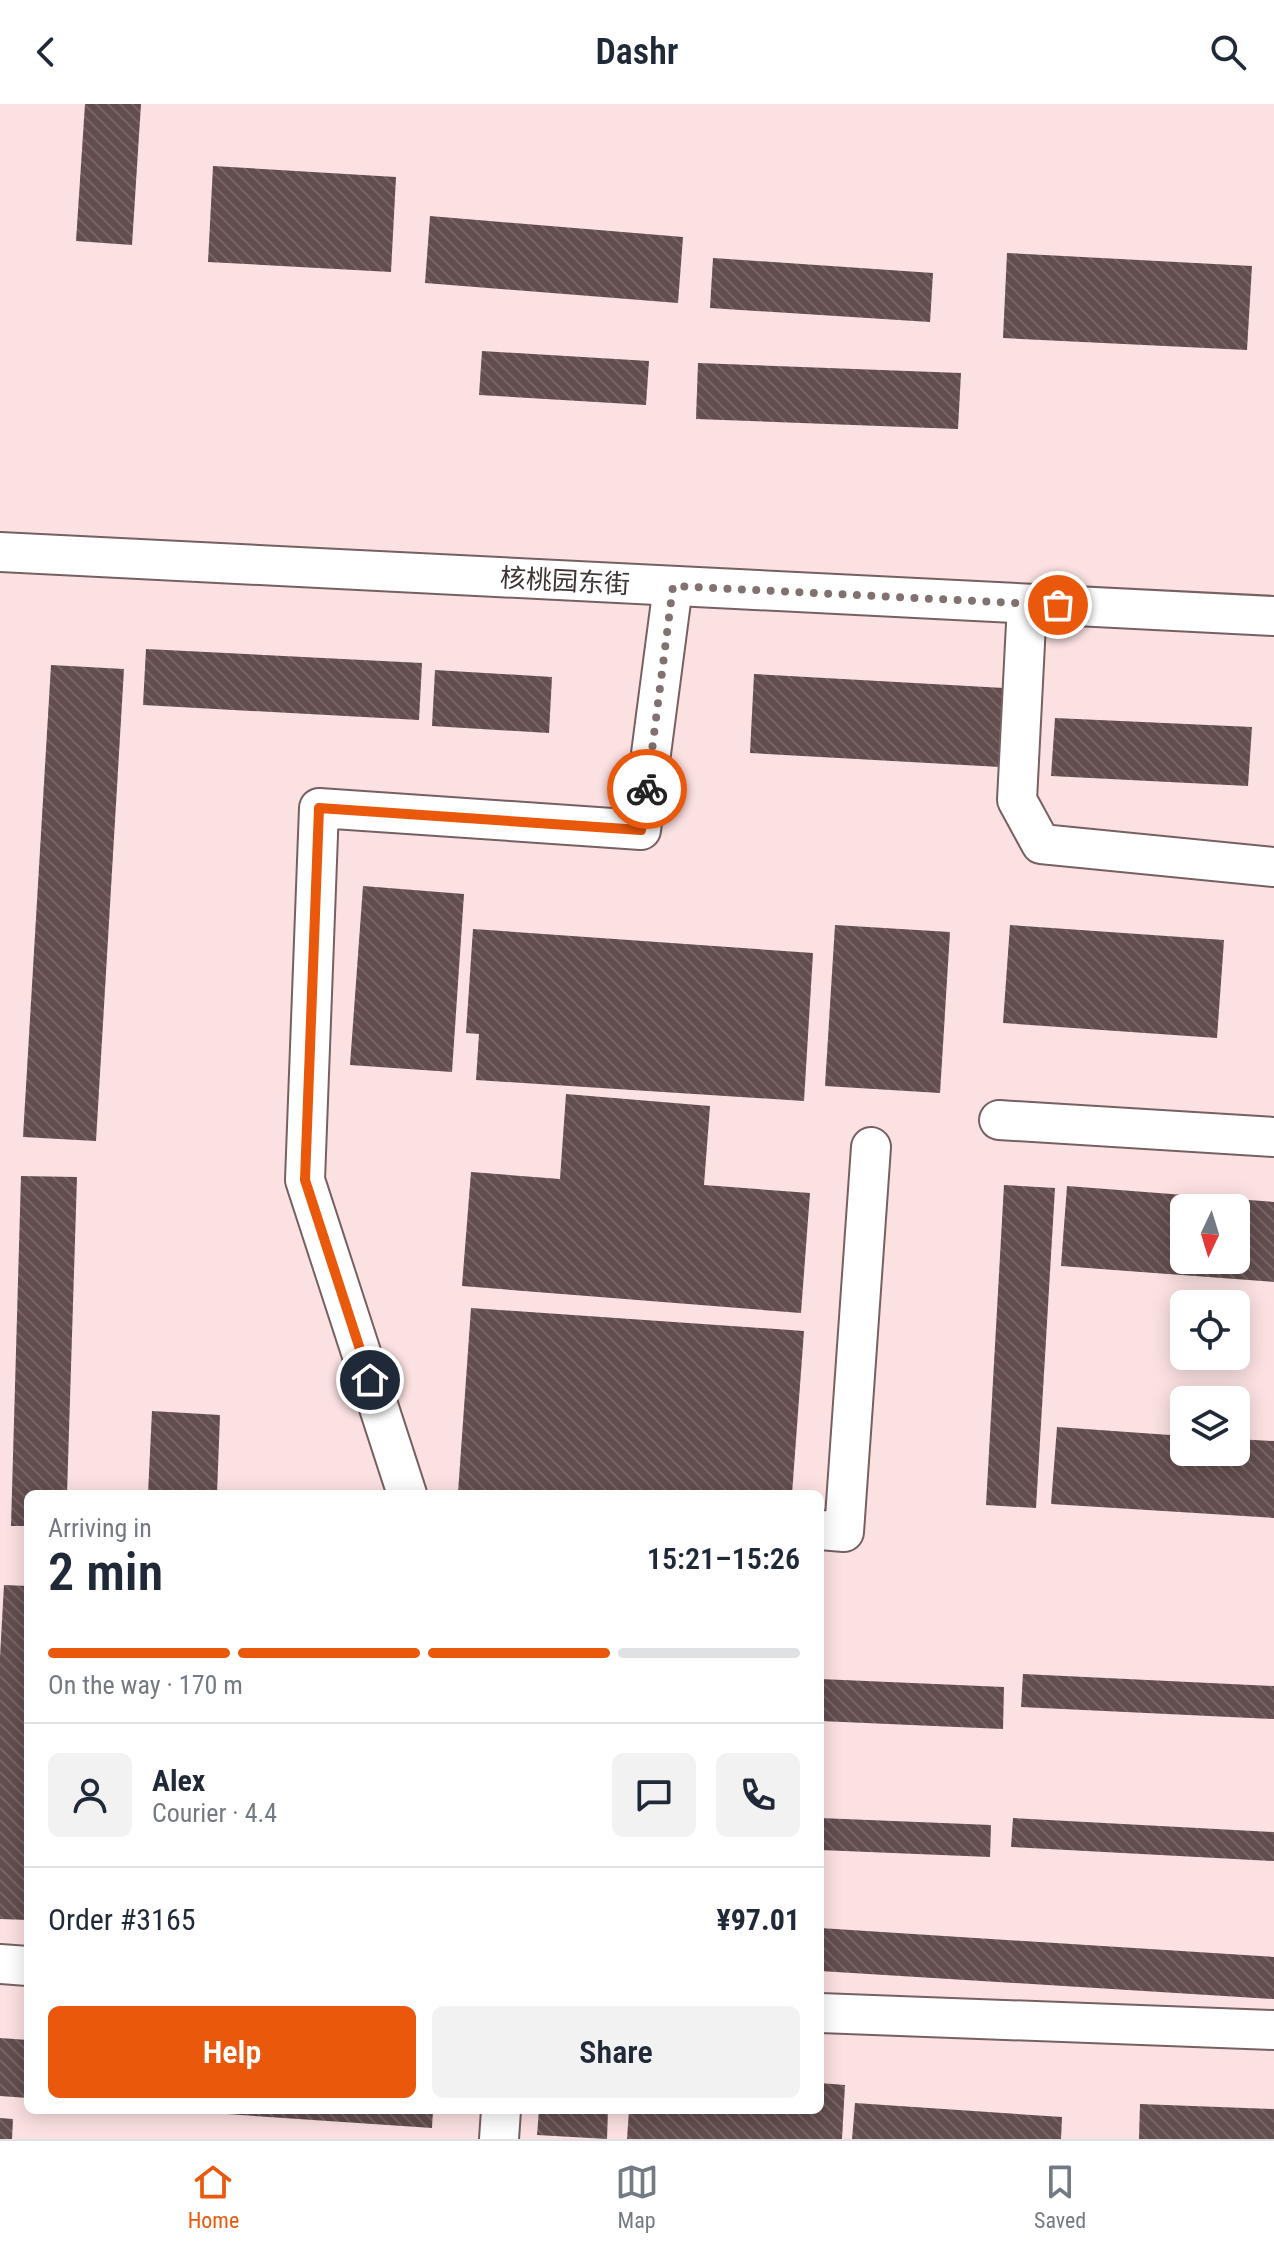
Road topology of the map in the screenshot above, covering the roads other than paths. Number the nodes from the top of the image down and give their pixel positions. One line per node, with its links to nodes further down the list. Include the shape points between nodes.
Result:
1 (0, 552): 2 (street, 核桃园东街)
2 (673, 586): 3 (street, 核桃园东街); 9 (street, via 641,830 319,808 305,1180)
3 (1027, 604): 4 (street, 核桃园东街); 5 (street, via 1017,800 1041,844)
4 (1274, 616)
5 (1274, 867)
6 (999, 1120): 7 (street)
7 (1274, 1137)
8 (871, 1147): 10 (street, via 844,1532)
9 (406, 1490)
10 (824, 1530)
11 (0, 1964): 12 (street)
12 (24, 1966)
13 (824, 2013): 14 (street)
14 (1274, 2030)
15 (501, 2114): 16 (street)
16 (499, 2139)

